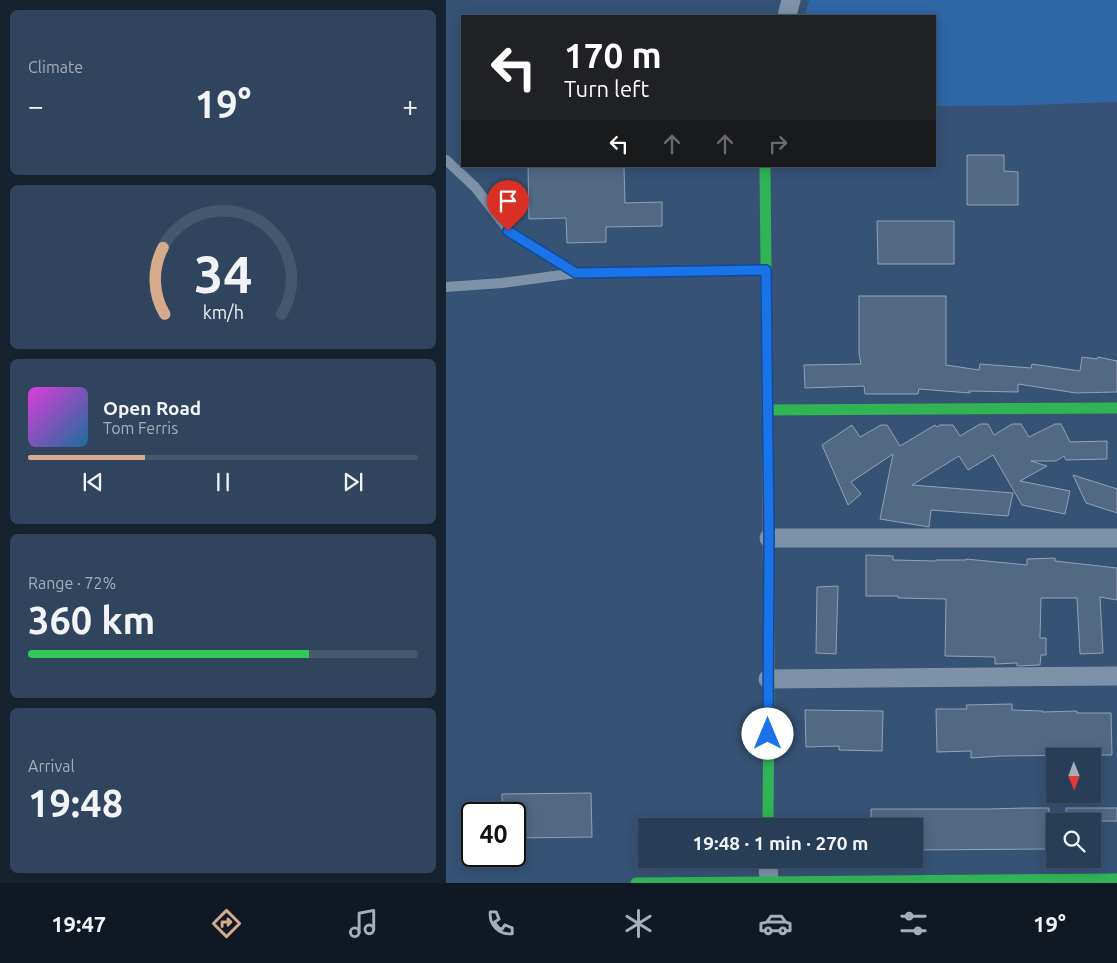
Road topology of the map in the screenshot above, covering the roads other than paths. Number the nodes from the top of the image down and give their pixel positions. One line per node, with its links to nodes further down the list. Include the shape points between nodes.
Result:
1 (791, 0): 2 (street)
2 (788, 15)
3 (446, 160): 6 (lane, via 475,187 508,231)
4 (765, 167): 5 (street)
5 (766, 270): 6 (lane); 9 (street)
6 (576, 273): 7 (lane, via 502,283)
7 (446, 286)
8 (1117, 408): 9 (street)
9 (767, 410): 10 (street)
10 (769, 538): 11 (street); 13 (street)
11 (1117, 538)
12 (1117, 676): 13 (street)
13 (768, 679): 14 (street)
14 (768, 818)
15 (768, 868): 17 (street)
16 (1117, 879): 17 (street)
17 (768, 882): 18 (street)
18 (636, 883)

